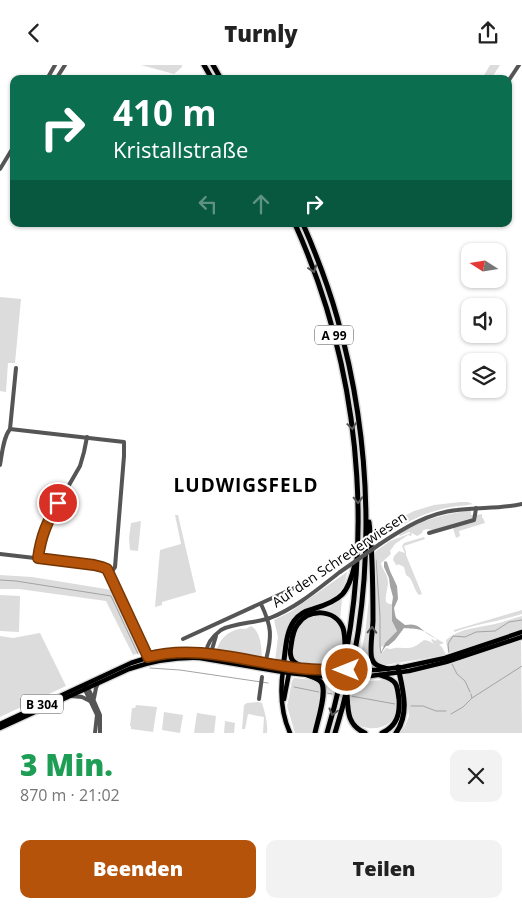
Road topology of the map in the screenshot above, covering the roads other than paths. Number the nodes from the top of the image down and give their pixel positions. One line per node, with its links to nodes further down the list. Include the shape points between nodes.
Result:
1 (519, 65): 2 (street)
2 (512, 76)
3 (10, 153): 4 (street)
4 (0, 169)
5 (296, 227): 15 (highway, A 99, one-way to 15, via 321,290 345,381 356,461)
6 (304, 227): 11 (highway, A 99, via 328,288 346,352 358,412)
7 (16, 368): 8 (street)
8 (10, 429): 9 (street); 10 (street)
9 (87, 437): 17 (street, via 80,466 46,525); 18 (street, via 122,441 125,446 115,567)
10 (0, 464)
11 (366, 502): 34 (highway, one-way to 11, via 374,663 371,654 372,570); 44 (highway, A 99, via 363,586)
12 (522, 504): 13 (street, Auf den Schrederwiesen)
13 (476, 508): 14 (street, via 474,520); 21 (street, Auf den Schrederwiesen, bridge, via 427,517 408,526 293,606)
14 (429, 533)
15 (358, 552): 26 (highway, A 99); 32 (highway, via 352,578 342,595 331,603 302,613 294,621 287,639)
16 (0, 554): 17 (street)
17 (38, 558): 18 (street, via 102,567)
18 (110, 574): 27 (street)
19 (305, 583): 20 (street)
20 (261, 604): 21 (street); 24 (street)
21 (267, 619): 25 (street, Auf den Schrederwiesen, via 226,628 217,634); 30 (street, via 271,640)
22 (522, 632): 28 (main road, B 304)
23 (522, 637): 28 (main road, B 304)
24 (183, 639)
25 (209, 653): 27 (main road, B 304, via 182,652); 29 (street, Auf den Schrederwiesen); 32 (main road, B 304)
26 (346, 656): 33 (highway, via 344,633 339,622 326,614 308,615 294,630 291,655 299,665); 55 (highway, A 99, one-way to 55)
27 (148, 657): 31 (street); 43 (main road, B 304)
28 (453, 658): 36 (main road, B 304)
29 (208, 659): 31 (main road, B 304, via 176,658); 35 (main road, B 304)
30 (266, 661)
31 (149, 663): 41 (main road, B 304)
32 (284, 668): 33 (main road, B 304); 35 (main road, B 304); 37 (main road); 42 (main road)
33 (319, 669): 34 (main road, B 304, bridge)
34 (388, 669): 36 (main road, B 304)
35 (270, 670): 42 (main road)
36 (399, 670): 39 (main road, B 304); 59 (highway, via 405,707 404,718)
37 (289, 673): 38 (main road, B 304); 48 (main road)
38 (306, 675): 39 (main road, B 304, bridge); 54 (highway, via 320,682 324,690)
39 (380, 675): 58 (highway, via 395,683 399,709 392,727)
40 (262, 677): 46 (street)
41 (98, 683): 43 (main road, B 304); 47 (street)
42 (282, 685): 48 (main road)
43 (86, 687): 45 (main road, B 304); 47 (street); 49 (main road, B 304)
44 (347, 688): 56 (highway, A 99); 57 (highway, via 349,718 354,727)
45 (70, 696): 47 (street); 50 (main road, B 304)
46 (259, 699)
47 (92, 700): 51 (street, via 96,715); 52 (street, via 100,715)
48 (283, 707): 53 (main road)
49 (0, 724)
50 (0, 728)
51 (95, 733)
52 (100, 733)
53 (290, 733)
54 (315, 733)
55 (327, 733)
56 (335, 733)
57 (365, 733)
58 (382, 733)
59 (396, 733)

